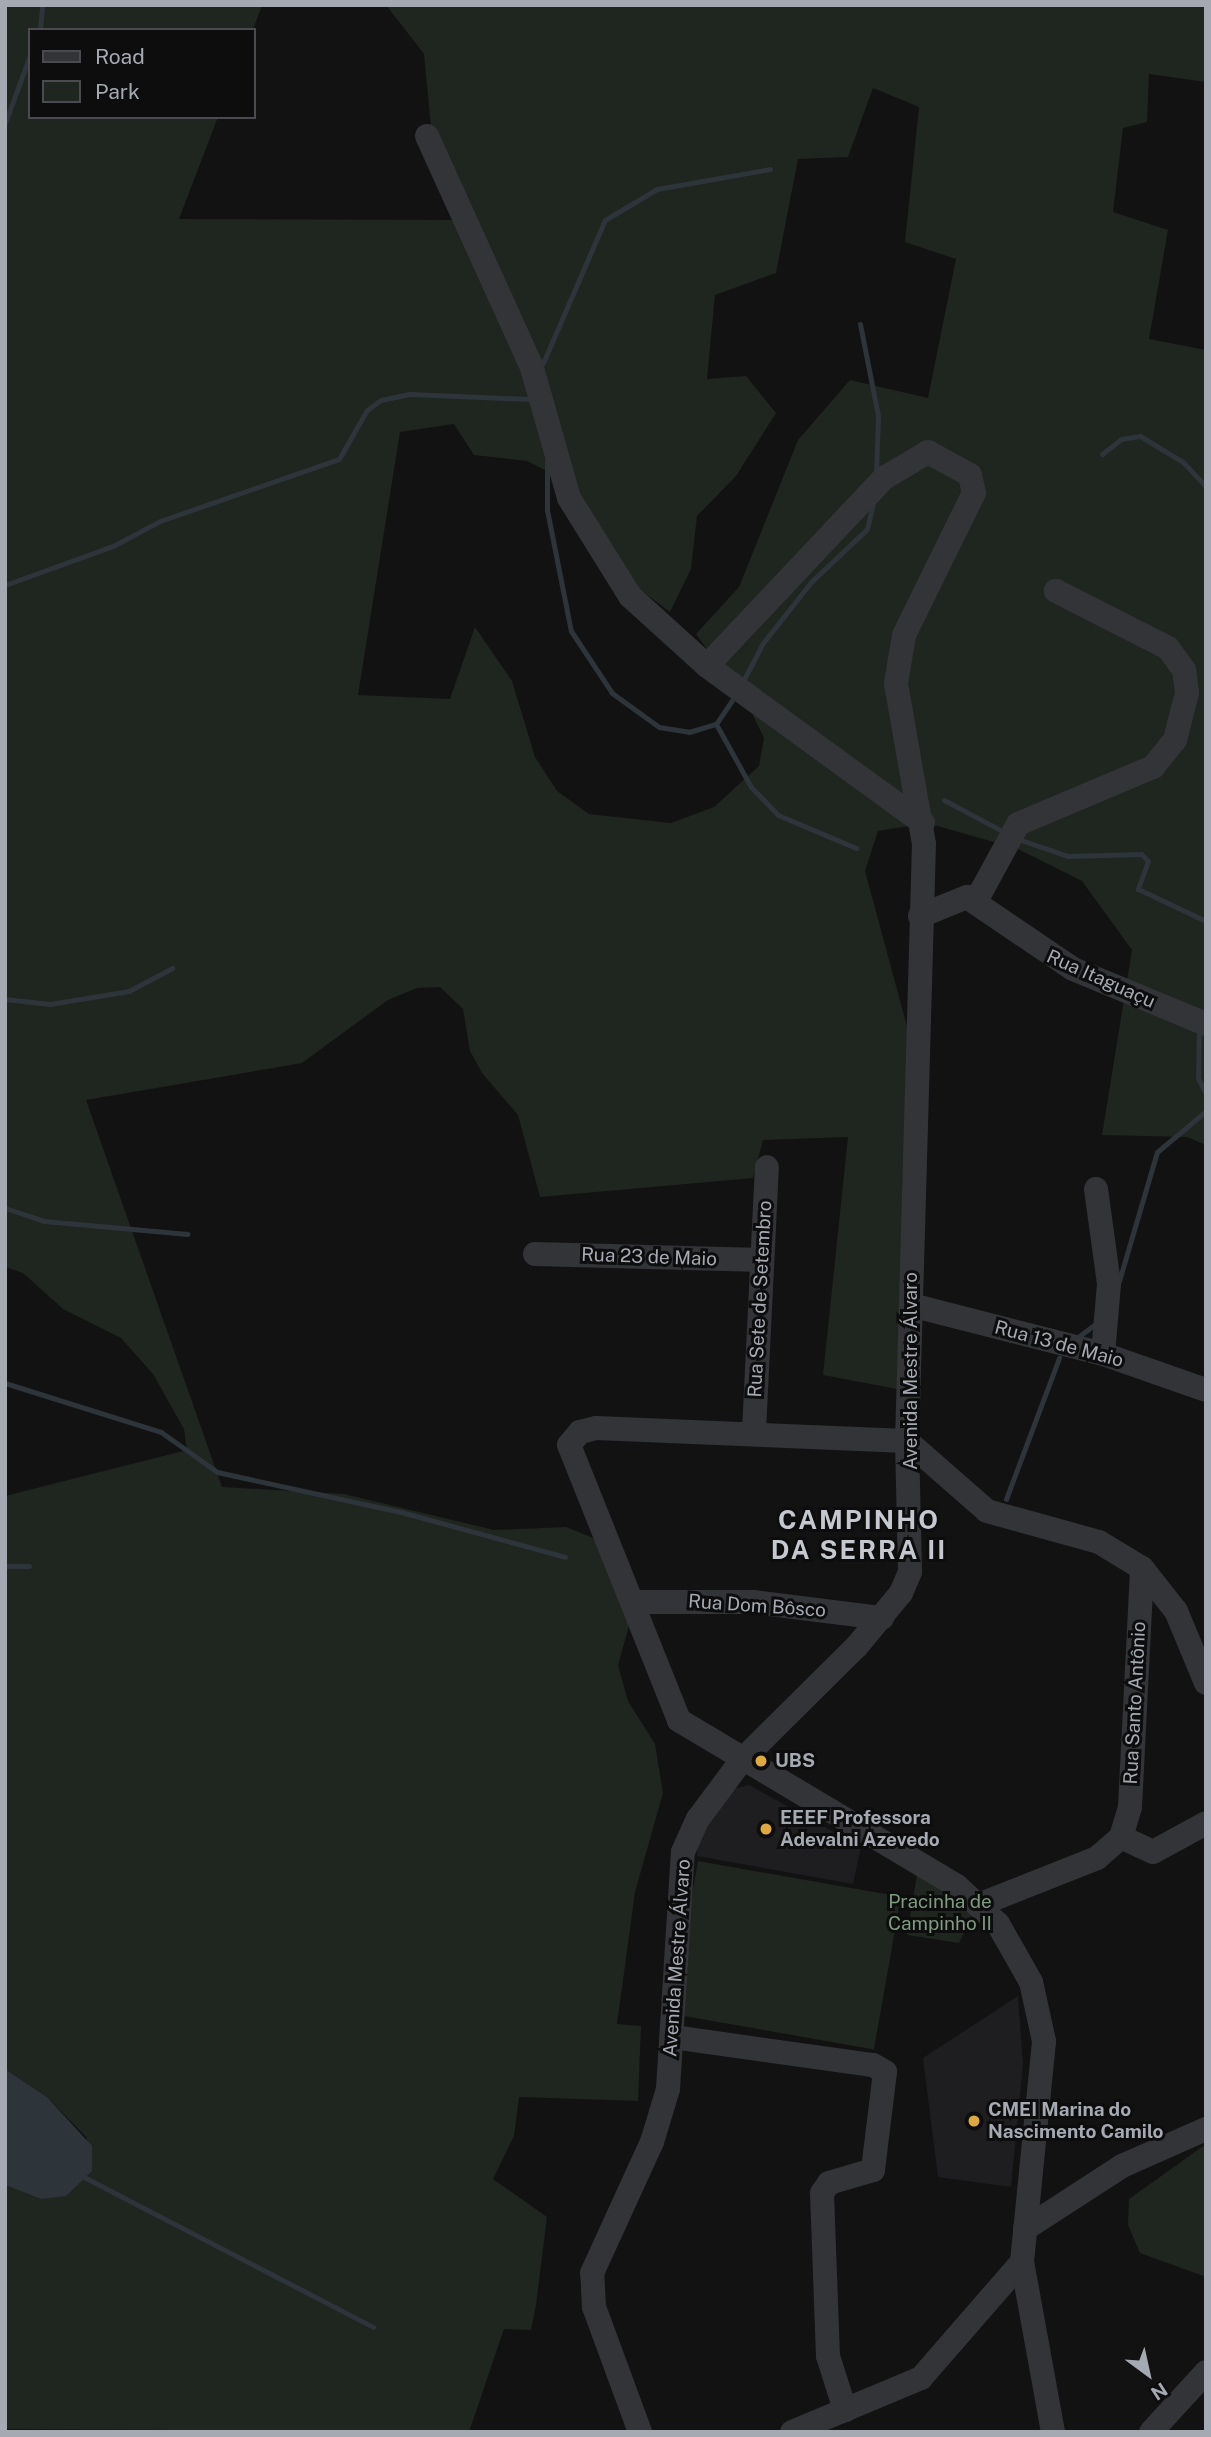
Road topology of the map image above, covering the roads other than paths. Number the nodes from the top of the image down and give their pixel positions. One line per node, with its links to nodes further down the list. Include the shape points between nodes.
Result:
1 (427, 136): 3 (street, via 532,368 577,514 631,596)
2 (1056, 591): 5 (street, via 1168,648 1184,670 1186,693 1175,740 1153,767 1018,824)
3 (707, 666): 4 (street); 4 (street, Avenida Mestre Álvaro, via 884,478 928,452 962,468 974,493 898,658 896,683)
4 (923, 823): 6 (street, Avenida Mestre Álvaro)
5 (976, 901): 6 (street, via 958,898); 7 (street, Rua Itaguaçu, via 1045,954)
6 (920, 915): 12 (street, Avenida Mestre Álvaro)
7 (1205, 1024)
8 (767, 1167): 11 (street, Rua Sete de Setembro)
9 (1096, 1189): 13 (street, via 1109,1284)
10 (535, 1254): 11 (street, Rua 23 de Maio)
11 (762, 1260): 15 (street, Rua Sete de Setembro)
12 (911, 1305): 13 (street, Rua 13 de Maio); 16 (street, Avenida Mestre Álvaro)
13 (1103, 1354): 14 (street, Rua 13 de Maio)
14 (1206, 1390)
15 (754, 1431): 16 (street); 18 (street, via 580,1432 569,1445 570,1457)
16 (907, 1441): 17 (street, via 987,1511 1099,1542); 19 (street, Avenida Mestre Álvaro, via 910,1572)
17 (1142, 1568): 20 (street, via 1176,1611); 23 (street, Rua Santo Antônio, via 1130,1807)
18 (632, 1602): 19 (street, Rua Dom Bôsco, via 753,1602); 21 (street, via 674,1714)
19 (882, 1618): 21 (street, Avenida Mestre Álvaro)
20 (1206, 1682)
21 (750, 1766): 24 (street); 25 (street, Avenida Mestre Álvaro, via 698,1819 683,1852)
22 (1206, 1824): 23 (street, via 1153,1852)
23 (1121, 1837): 24 (street, via 1097,1858)
24 (981, 1904): 27 (street, via 1031,1982 1044,2041)
25 (673, 2037): 30 (street, via 873,2065 885,2072 873,2170 829,2183 822,2193 828,2356); 31 (street, Avenida Mestre Álvaro, via 661,2116 592,2273 594,2307)
26 (1206, 2129): 27 (street, via 1101,2177)
27 (1025, 2229): 28 (street)
28 (1022, 2262): 30 (street, via 921,2378); 33 (street)
29 (1206, 2372): 34 (street)
30 (845, 2410): 32 (street)
31 (640, 2432)
32 (792, 2432)
33 (1053, 2432)
34 (1151, 2432)

